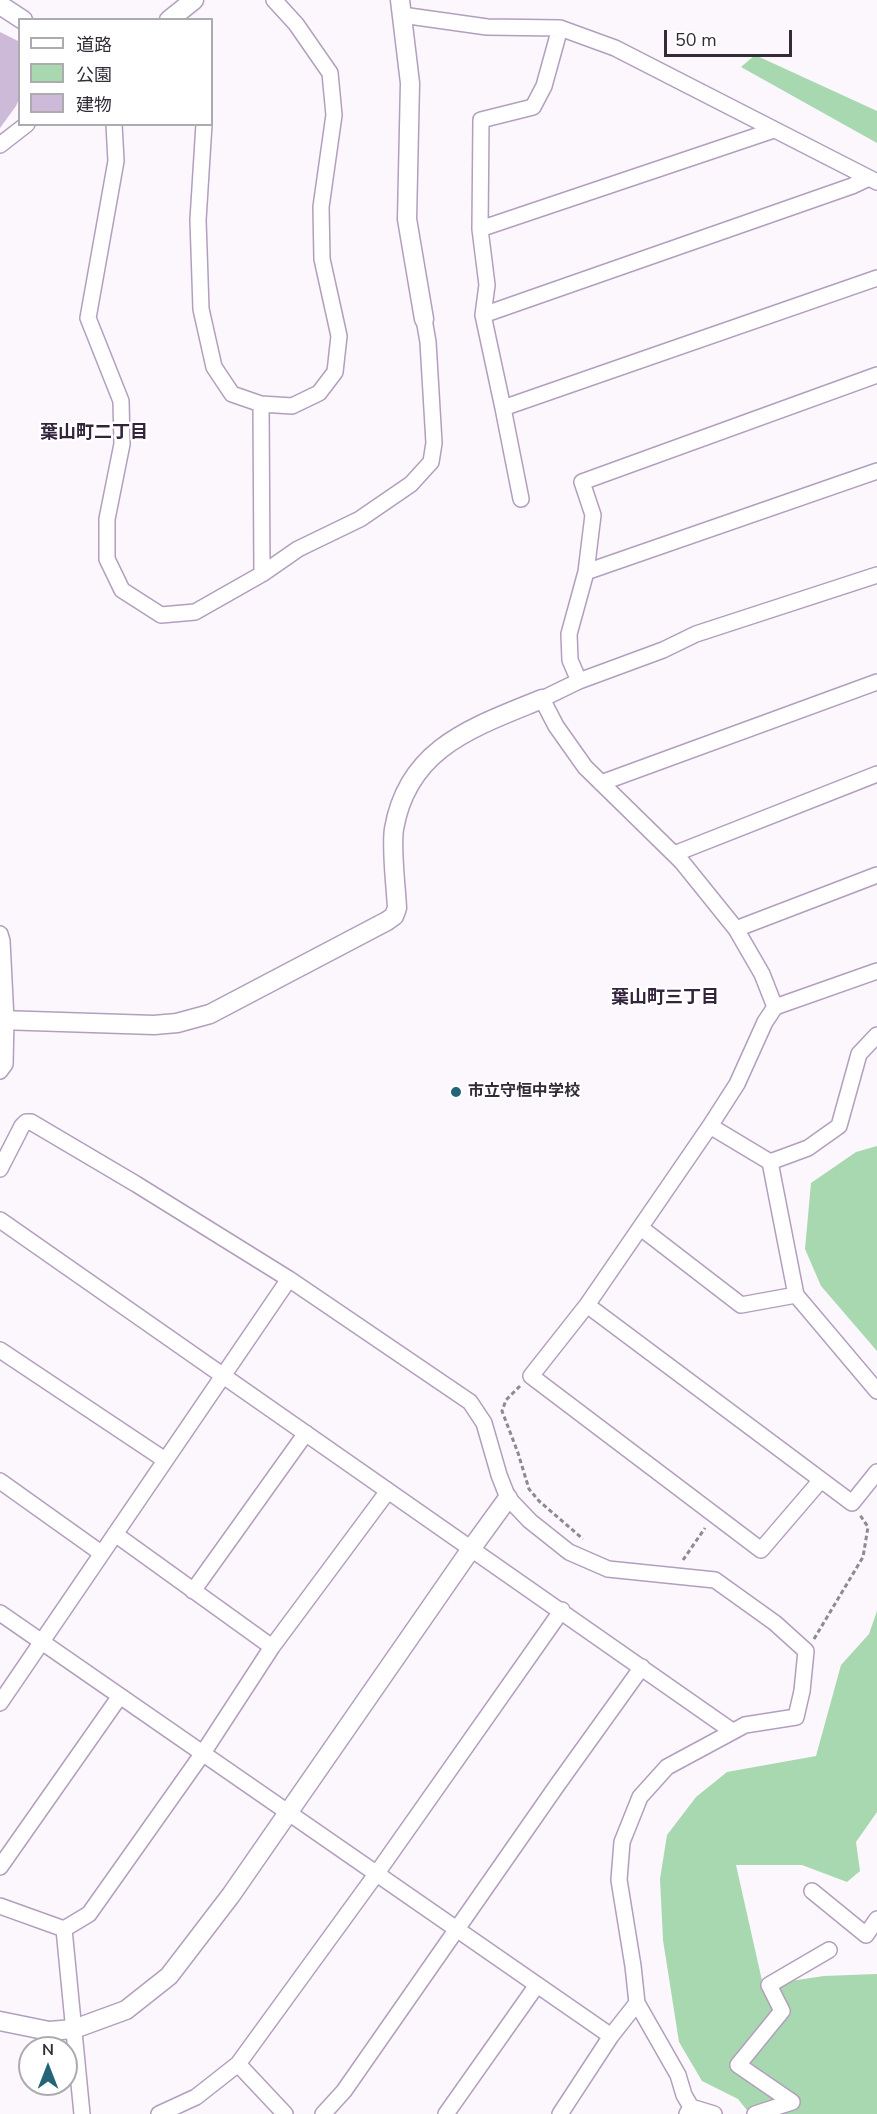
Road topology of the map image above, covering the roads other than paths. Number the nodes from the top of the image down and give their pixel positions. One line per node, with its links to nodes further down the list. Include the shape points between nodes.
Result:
1 (194, 0): 6 (street)
2 (274, 0): 19 (street, via 330,73 334,115 321,207 322,259 339,336 335,372 319,393 292,406)
3 (0, 5): 5 (street)
4 (401, 8): 7 (street, via 487,27); 17 (street, via 410,83 407,219)
5 (20, 18)
6 (172, 18)
7 (561, 28): 11 (street, via 615,48); 14 (street, via 544,86 533,106 481,120)
8 (24, 126): 12 (street)
9 (114, 126): 24 (street, via 116,161 88,318 121,401 122,444 107,519 107,559 122,590 161,615 195,612)
10 (204, 126): 19 (street, via 198,220 201,309 214,367 232,394)
11 (774, 130): 13 (street); 14 (street)
12 (0, 145)
13 (873, 180): 16 (street)
14 (480, 229): 16 (street, via 488,285)
15 (877, 278): 20 (street)
16 (483, 315): 20 (street)
17 (424, 319): 24 (street, via 434,443 431,462 411,484 360,519 298,549)
18 (877, 375): 23 (street, via 582,482 593,515)
19 (261, 404): 24 (street)
20 (503, 408): 22 (street)
21 (877, 471): 23 (street)
22 (521, 499)
23 (586, 572): 26 (street, via 569,634 570,660)
24 (262, 574)
25 (877, 574): 26 (street, via 696,634)
26 (579, 681): 28 (street)
27 (877, 682): 30 (street)
28 (542, 699): 30 (street, via 576,756); 37 (street, via 453,739 420,767 404,793 394,831 397,908 387,921 210,1014 177,1023)
29 (877, 774): 31 (street)
30 (601, 783): 31 (street)
31 (674, 854): 33 (street)
32 (877, 875): 33 (street)
33 (736, 929): 36 (street, via 762,974)
34 (0, 934): 37 (street)
35 (877, 971): 36 (street)
36 (775, 1007): 40 (street, via 737,1084)
37 (3, 1020): 39 (street, via 5,1064)
38 (877, 1035): 41 (street, via 859,1054 839,1126 808,1148)
39 (0, 1071)
40 (710, 1126): 41 (street); 44 (street)
41 (770, 1162): 46 (street)
42 (0, 1168): 45 (street, via 22,1126 31,1122)
43 (0, 1220): 49 (street)
44 (641, 1228): 46 (street, via 741,1305); 47 (street)
45 (289, 1279): 49 (street); 57 (street, via 470,1402 484,1423)
46 (796, 1295): 50 (street)
47 (587, 1305): 54 (street); 54 (street, via 531,1376 761,1550)
48 (0, 1350): 52 (street)
49 (224, 1375): 51 (street); 52 (street)
50 (877, 1391)
51 (306, 1433): 56 (street); 61 (street)
52 (165, 1460): 58 (street)
53 (877, 1472): 54 (street, via 852,1503)
54 (821, 1480)
55 (0, 1481): 60 (street)
56 (388, 1491): 59 (street); 65 (street)
57 (508, 1498): 59 (street); 69 (street, via 568,1552 608,1569 715,1580 775,1623 806,1651 796,1717)
58 (115, 1534): 60 (street); 61 (street)
59 (471, 1549): 62 (street); 71 (street)
60 (101, 1553): 64 (street)
61 (193, 1591): 65 (street)
62 (562, 1610): 66 (street); 73 (street)
63 (0, 1612): 64 (street)
64 (42, 1642): 67 (street); 68 (street)
65 (272, 1647): 70 (street)
66 (642, 1667): 69 (street); 78 (street)
67 (120, 1696): 70 (street); 72 (street)
68 (0, 1703)
69 (732, 1731): 82 (street, via 667,1767 640,1797 622,1842 619,1880)
70 (203, 1753): 71 (street); 77 (street, via 89,1914)
71 (289, 1813): 73 (street); 84 (street, via 169,1976 126,2010)
72 (0, 1867)
73 (377, 1874): 78 (street); 86 (street)
74 (812, 1891): 79 (street)
75 (0, 1906): 77 (street)
76 (877, 1919): 79 (street)
77 (64, 1929): 84 (street)
78 (458, 1929): 81 (street); 91 (street, via 344,2091)
79 (872, 1940)
80 (829, 1950): 95 (street, via 769,1985 782,2011 738,2065 792,2102)
81 (537, 1984): 85 (street); 92 (street)
82 (637, 2003): 85 (street); 87 (street, via 678,2075)
83 (0, 2021): 84 (street, via 48,2031)
84 (74, 2030): 88 (street)
85 (612, 2036): 93 (street)
86 (238, 2064): 89 (street, via 196,2097); 90 (street)
87 (689, 2110): 94 (street)
88 (82, 2114)
89 (159, 2114)
90 (285, 2114)
91 (323, 2114)
92 (446, 2114)
93 (560, 2114)
94 (714, 2114)
95 (758, 2114)

